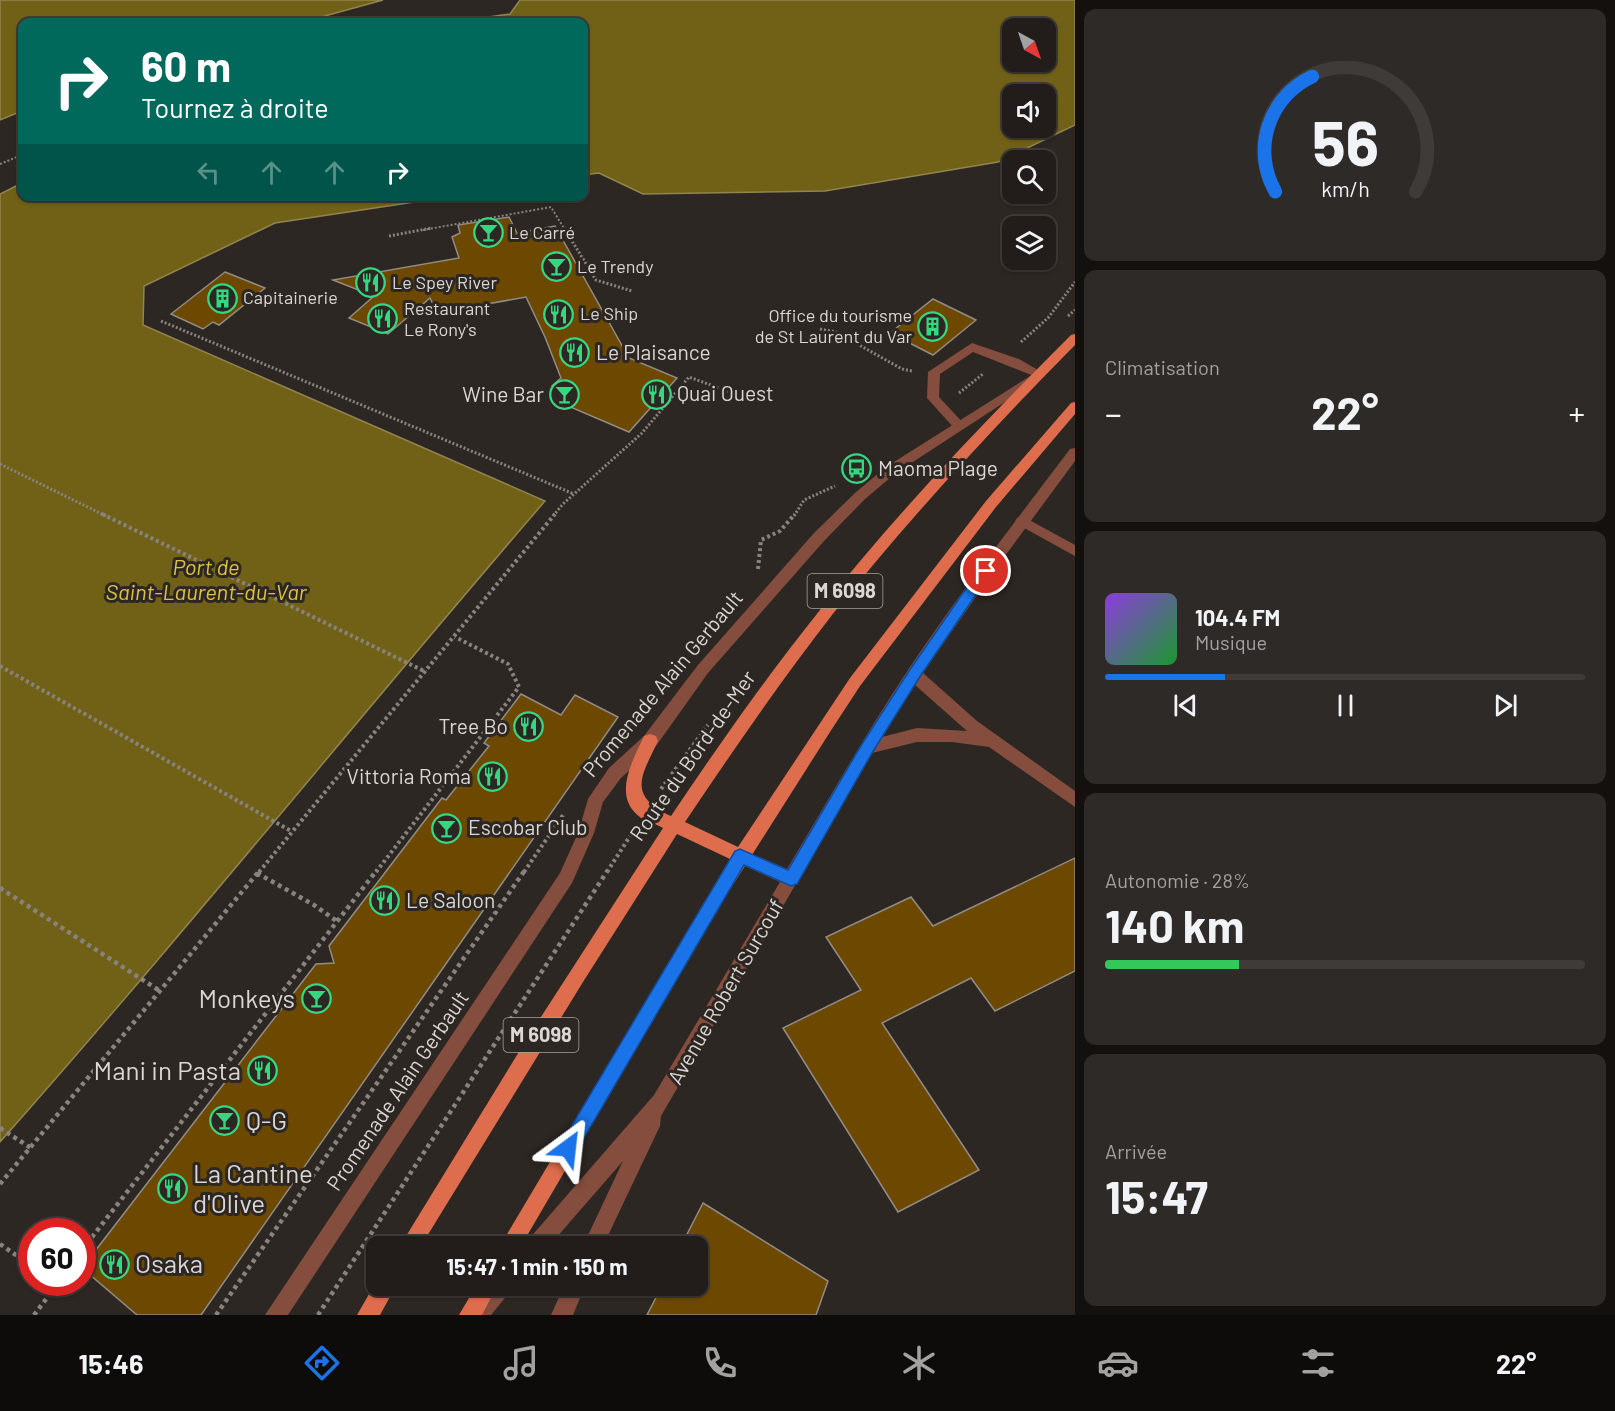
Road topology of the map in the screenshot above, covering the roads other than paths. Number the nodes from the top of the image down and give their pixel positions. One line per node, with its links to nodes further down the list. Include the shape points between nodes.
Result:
1 (1075, 338): 2 (main road, Route du Bord-de-Mer / M 6098)
2 (1039, 374): 4 (street, Promenade Alain Gerbault); 4 (street, via 972,347 934,372 933,398); 13 (main road, Route du Bord-de-Mer / M 6098, via 944,475 803,642)
3 (1075, 406): 14 (main road, M 6098, via 991,504 855,682)
4 (959, 425): 9 (street, Promenade Alain Gerbault, via 891,470 819,537 703,669)
5 (1075, 452): 6 (street, Avenue Robert Surcouf)
6 (1022, 521): 7 (street); 8 (street, Avenue Robert Surcouf)
7 (1075, 551)
8 (914, 674): 10 (street); 11 (street, Avenue Robert Surcouf)
9 (650, 741): 13 (main road, via 633,780 633,798 646,812); 25 (street, Promenade Alain Gerbault, via 615,773 596,799 566,878)
10 (992, 741): 11 (street, via 917,735); 12 (street)
11 (867, 748): 15 (street, Avenue Robert Surcouf)
12 (1075, 800)
13 (672, 824): 14 (main road); 17 (main road, Route du Bord-de-Mer / M 6098)
14 (740, 856): 15 (street); 18 (main road, M 6098)
15 (791, 879): 16 (street, Avenue Robert Surcouf)
16 (661, 1102): 19 (street, Avenue Robert Surcouf); 20 (street)
17 (416, 1236)
18 (516, 1236)
19 (545, 1236)
20 (598, 1236)
21 (380, 1296): 26 (main road)
22 (481, 1296): 27 (main road)
23 (493, 1296): 28 (street)
24 (571, 1296): 29 (street)
25 (276, 1315)
26 (368, 1315)
27 (470, 1315)
28 (477, 1315)
29 (562, 1315)

